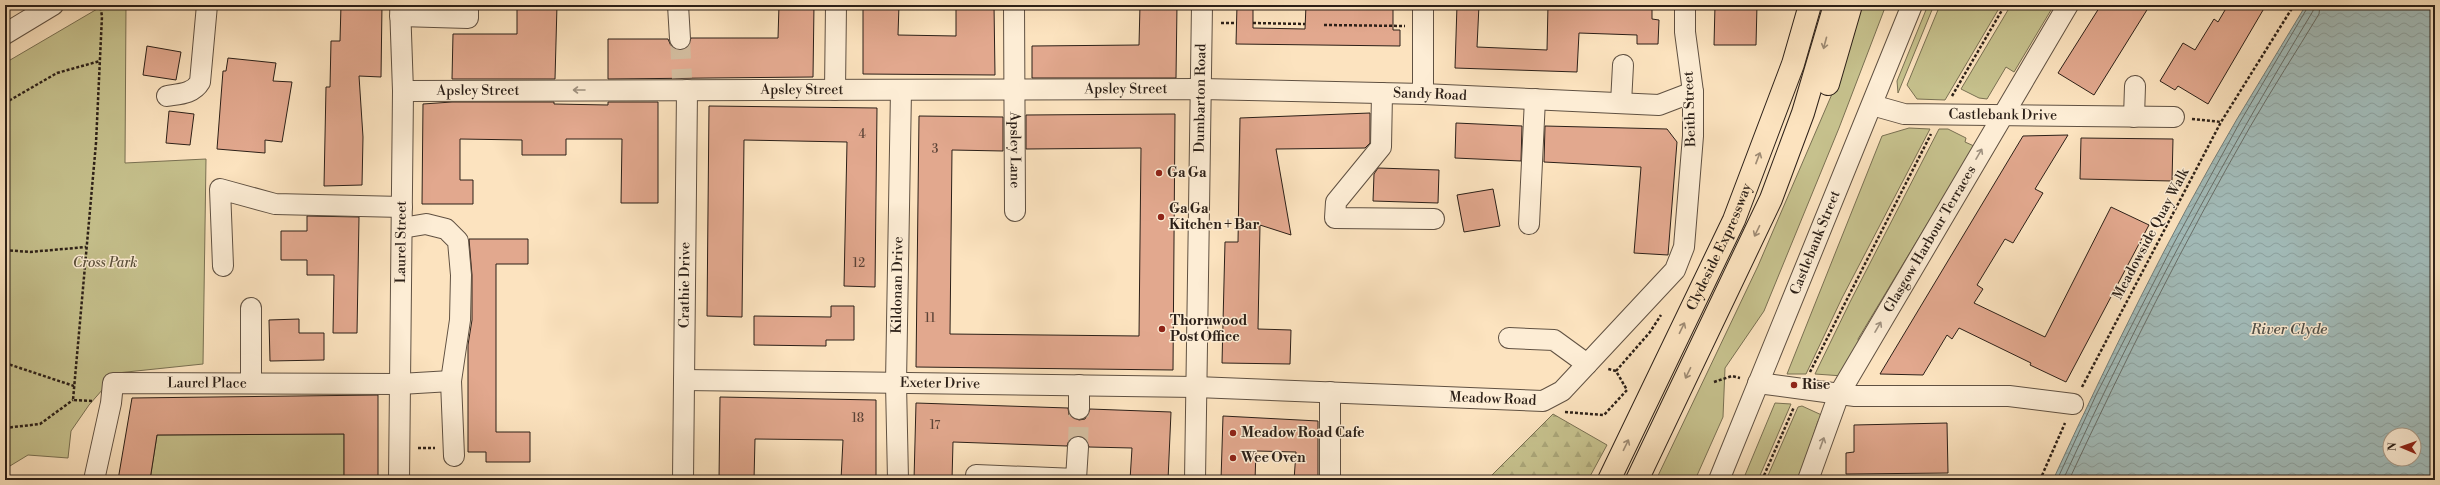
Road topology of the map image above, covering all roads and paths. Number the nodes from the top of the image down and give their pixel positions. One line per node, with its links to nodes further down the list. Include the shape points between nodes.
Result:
1 (54, 5): 24 (street)
2 (100, 5): 26 (path)
3 (207, 5): 38 (street, via 200,82 196,88 187,92)
4 (468, 5): 19 (street, via 468,18)
5 (678, 5): 25 (street)
6 (836, 5): 32 (street)
7 (1014, 5): 30 (street, Apsley Lane)
8 (1202, 5): 31 (street, Dumbarton Road)
9 (1423, 5): 23 (street)
10 (1685, 5): 35 (street, Beith Street, via 1685,32)
11 (1794, 5): 48 (main road)
12 (1810, 5): 48 (main road, Clydeside Expressway, via 1793,64)
13 (1835, 5): 49 (main road, Clydeside Expressway, one-way to 49, via 1803,112)
14 (1851, 5): 49 (main road, via 1814,125 1794,170)
15 (1912, 5): 42 (street, Castlebank Street)
16 (2005, 5): 44 (path)
17 (2068, 5): 43 (street, Glasgow Harbour Terraces)
18 (2294, 5): 47 (path, Meadowside Quay Walk)
19 (400, 11): 34 (street, Laurel Street)
20 (1253, 23): 21 (path)
21 (1305, 24)
22 (1324, 25): 23 (path)
23 (1423, 26): 37 (street)
24 (5, 34)
25 (680, 39)
26 (100, 61): 40 (path, via 56,72); 56 (path, via 96,143)
27 (1623, 65): 41 (street)
28 (684, 86): 32 (street, Apsley Street); 34 (street, Apsley Street, one-way to 34, via 618,90); 64 (street, Crathie Drive)
29 (2135, 86): 45 (street)
30 (1014, 89): 31 (street, Apsley Street); 33 (street, Apsley Street); 51 (street, Apsley Lane)
31 (1201, 89): 36 (street, Sandy Road); 73 (street, Dumbarton Road)
32 (835, 90): 33 (street, Apsley Street)
33 (901, 90): 66 (street, Kildonan Drive)
34 (403, 91): 50 (street, Laurel Street)
35 (1693, 92): 41 (street, Sandy Road, via 1659,105); 52 (street, Beith Street)
36 (1382, 93): 37 (street, Sandy Road); 53 (street, via 1380,147 1336,202 1335,218)
37 (1422, 94): 39 (street, Sandy Road)
38 (167, 96)
39 (1535, 99): 41 (street, Sandy Road); 54 (street)
40 (5, 103)
41 (1621, 103)
42 (1872, 105): 44 (street, Castlebank Drive, via 1904,114); 69 (street, Castlebank Street)
43 (2003, 114): 44 (street, Castlebank Drive); 45 (street, Castlebank Drive); 76 (street, Glasgow Harbour Terraces, one-way to 43)
44 (1941, 115): 74 (path)
45 (2134, 116): 46 (street, Castlebank Drive)
46 (2174, 117): 47 (path)
47 (2221, 122): 80 (path, Meadowside Quay Walk)
48 (1770, 124): 93 (main road, Clydeside Expressway, one-way to 48, via 1734,220)
49 (1771, 199): 94 (main road, Clydeside Expressway, one-way to 94)
50 (402, 207): 55 (street, Laurel Street); 58 (street, via 275,204 220,189)
51 (1015, 211)
52 (1688, 213): 62 (street, Meadow Road, via 1684,247 1675,270)
53 (1434, 219)
54 (1529, 224)
55 (402, 228): 65 (street, via 426,224 446,229 458,241 461,275 460,320); 70 (street, Laurel Street)
56 (86, 247): 57 (path, via 30,252); 72 (path)
57 (5, 250)
58 (223, 266)
59 (251, 308): 68 (street)
60 (1509, 338): 62 (street, via 1554,340)
61 (5, 363): 72 (path)
62 (1587, 364): 78 (street, Meadow Road, via 1562,391)
63 (1616, 371): 78 (path, via 1627,390 1604,414 1566,412)
64 (684, 380): 66 (street, Exeter Drive); 89 (street, Crathie Drive)
65 (451, 381): 70 (street, Laurel Place); 85 (street)
66 (896, 382): 71 (street, Exeter Drive); 90 (street, Kildonan Drive)
67 (1714, 382): 69 (path, via 1732,376)
68 (251, 383): 70 (street, Laurel Place); 79 (street, Laurel Place, via 113,382)
69 (1758, 383): 74 (street); 95 (street, Castlebank Street)
70 (400, 384): 84 (street, Laurel Street)
71 (1080, 385): 73 (street, Exeter Drive); 81 (street)
72 (74, 386): 77 (path)
73 (1196, 387): 75 (street, Meadow Road); 91 (street, Dumbarton Road)
74 (1802, 390): 76 (street); 96 (path)
75 (1330, 392): 78 (street, Meadow Road); 92 (street)
76 (1839, 394): 80 (street, via 2009,396); 97 (street, Glasgow Harbour Terraces, one-way to 76)
77 (73, 400): 79 (path); 82 (path, via 40,424)
78 (1543, 401)
79 (112, 403): 87 (street, Laurel Place)
80 (2073, 404): 98 (path, Meadowside Quay Walk)
81 (1079, 408)
82 (5, 428)
83 (1078, 447): 86 (street, via 1076,479)
84 (399, 449): 85 (path); 88 (street, Laurel Street)
85 (454, 451)
86 (976, 475)
87 (94, 480)
88 (399, 480)
89 (683, 480)
90 (898, 480)
91 (1195, 480)
92 (1330, 480)
93 (1609, 480)
94 (1637, 480)
95 (1719, 480)
96 (1762, 480)
97 (1808, 480)
98 (2040, 480)

